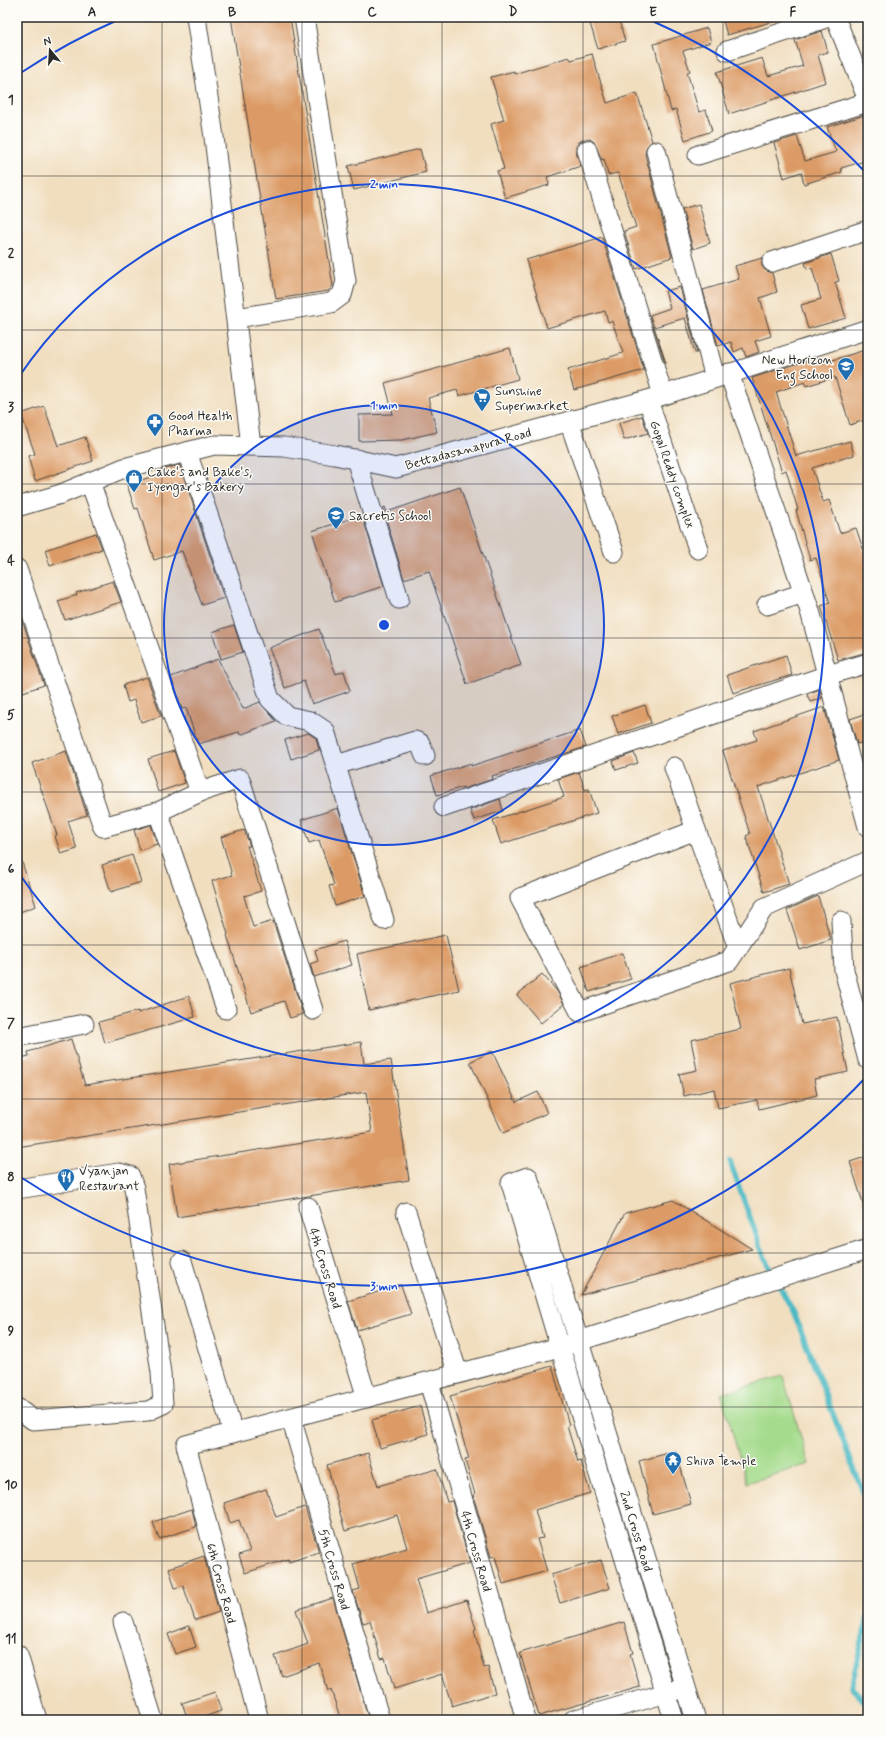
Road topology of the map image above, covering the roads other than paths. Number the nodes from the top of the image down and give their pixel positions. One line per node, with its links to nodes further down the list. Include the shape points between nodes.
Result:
1 (196, 17): 12 (street, via 214,137)
2 (304, 17): 12 (street, via 346,281 342,295 331,303)
3 (829, 17): 5 (street)
4 (835, 17): 6 (street)
5 (727, 51)
6 (868, 101): 9 (street)
7 (587, 150): 15 (street, Gopal Reddy complex)
8 (656, 151): 14 (street)
9 (698, 155)
10 (868, 230): 11 (street)
11 (772, 262)
12 (236, 318): 17 (street)
13 (868, 329): 14 (street, Bettadasanapura Road)
14 (722, 375): 15 (street, Bettadasanapura Road); 25 (street)
15 (655, 398): 16 (street, Bettadasanapura Road); 22 (street, Gopal Reddy complex)
16 (569, 421): 19 (street, Bettadasanapura Road, via 396,468); 23 (street)
17 (251, 446): 18 (street, Bettadasanapura Road, via 214,445); 19 (street, Bettadasanapura Road, via 284,448)
18 (187, 452): 20 (street, Bettadasanapura Road, via 124,468); 31 (street, via 270,699 287,716 310,721 325,731)
19 (356, 459): 26 (street)
20 (90, 482): 21 (street, Bettadasanapura Road); 33 (street)
21 (17, 507)
22 (698, 549)
23 (614, 552)
24 (17, 569): 35 (street, via 103,827)
25 (804, 593): 27 (street); 29 (street)
26 (398, 600)
27 (767, 605)
28 (868, 663): 29 (street)
29 (828, 675): 34 (street); 36 (street)
30 (425, 756): 31 (street, via 420,743 415,741)
31 (336, 765): 39 (street)
32 (674, 767): 37 (street)
33 (200, 792): 35 (street); 43 (street, via 240,778)
34 (444, 807)
35 (158, 812): 42 (street)
36 (868, 827)
37 (696, 830): 41 (street); 41 (street, via 520,898 580,1012 729,961)
38 (868, 861): 41 (street, via 764,908)
39 (384, 920)
40 (841, 921): 46 (street, via 844,970)
41 (738, 948)
42 (226, 1009)
43 (313, 1010)
44 (84, 1024): 45 (street)
45 (17, 1037)
46 (868, 1060)
47 (17, 1189): 57 (street, via 119,1173 130,1176 134,1188 161,1373 163,1404 148,1411 33,1420)
48 (308, 1207): 56 (street, 4th Cross Road)
49 (406, 1212): 54 (street)
50 (868, 1249): 52 (street)
51 (182, 1261): 59 (street)
52 (578, 1341): 53 (street); 53 (street, 2nd Cross Road, via 528,1178 511,1183); 62 (street, 2nd Cross Road)
53 (560, 1347): 54 (street); 63 (street, 2nd Cross Road)
54 (458, 1374): 55 (street)
55 (429, 1382): 56 (street); 68 (street, 4th Cross Road)
56 (367, 1398): 58 (street)
57 (17, 1408)
58 (291, 1418): 59 (street); 67 (street, 5th Cross Road)
59 (233, 1433): 66 (street, 6th Cross Road, via 186,1445)
60 (123, 1622): 65 (street)
61 (18, 1656): 64 (street)
62 (686, 1688): 63 (street); 71 (street, 2nd Cross Road)
63 (666, 1694): 69 (street); 70 (street, 2nd Cross Road)
64 (37, 1720)
65 (154, 1720)
66 (259, 1720)
67 (380, 1720)
68 (526, 1720)
69 (573, 1720)
70 (674, 1720)
71 (696, 1720)

